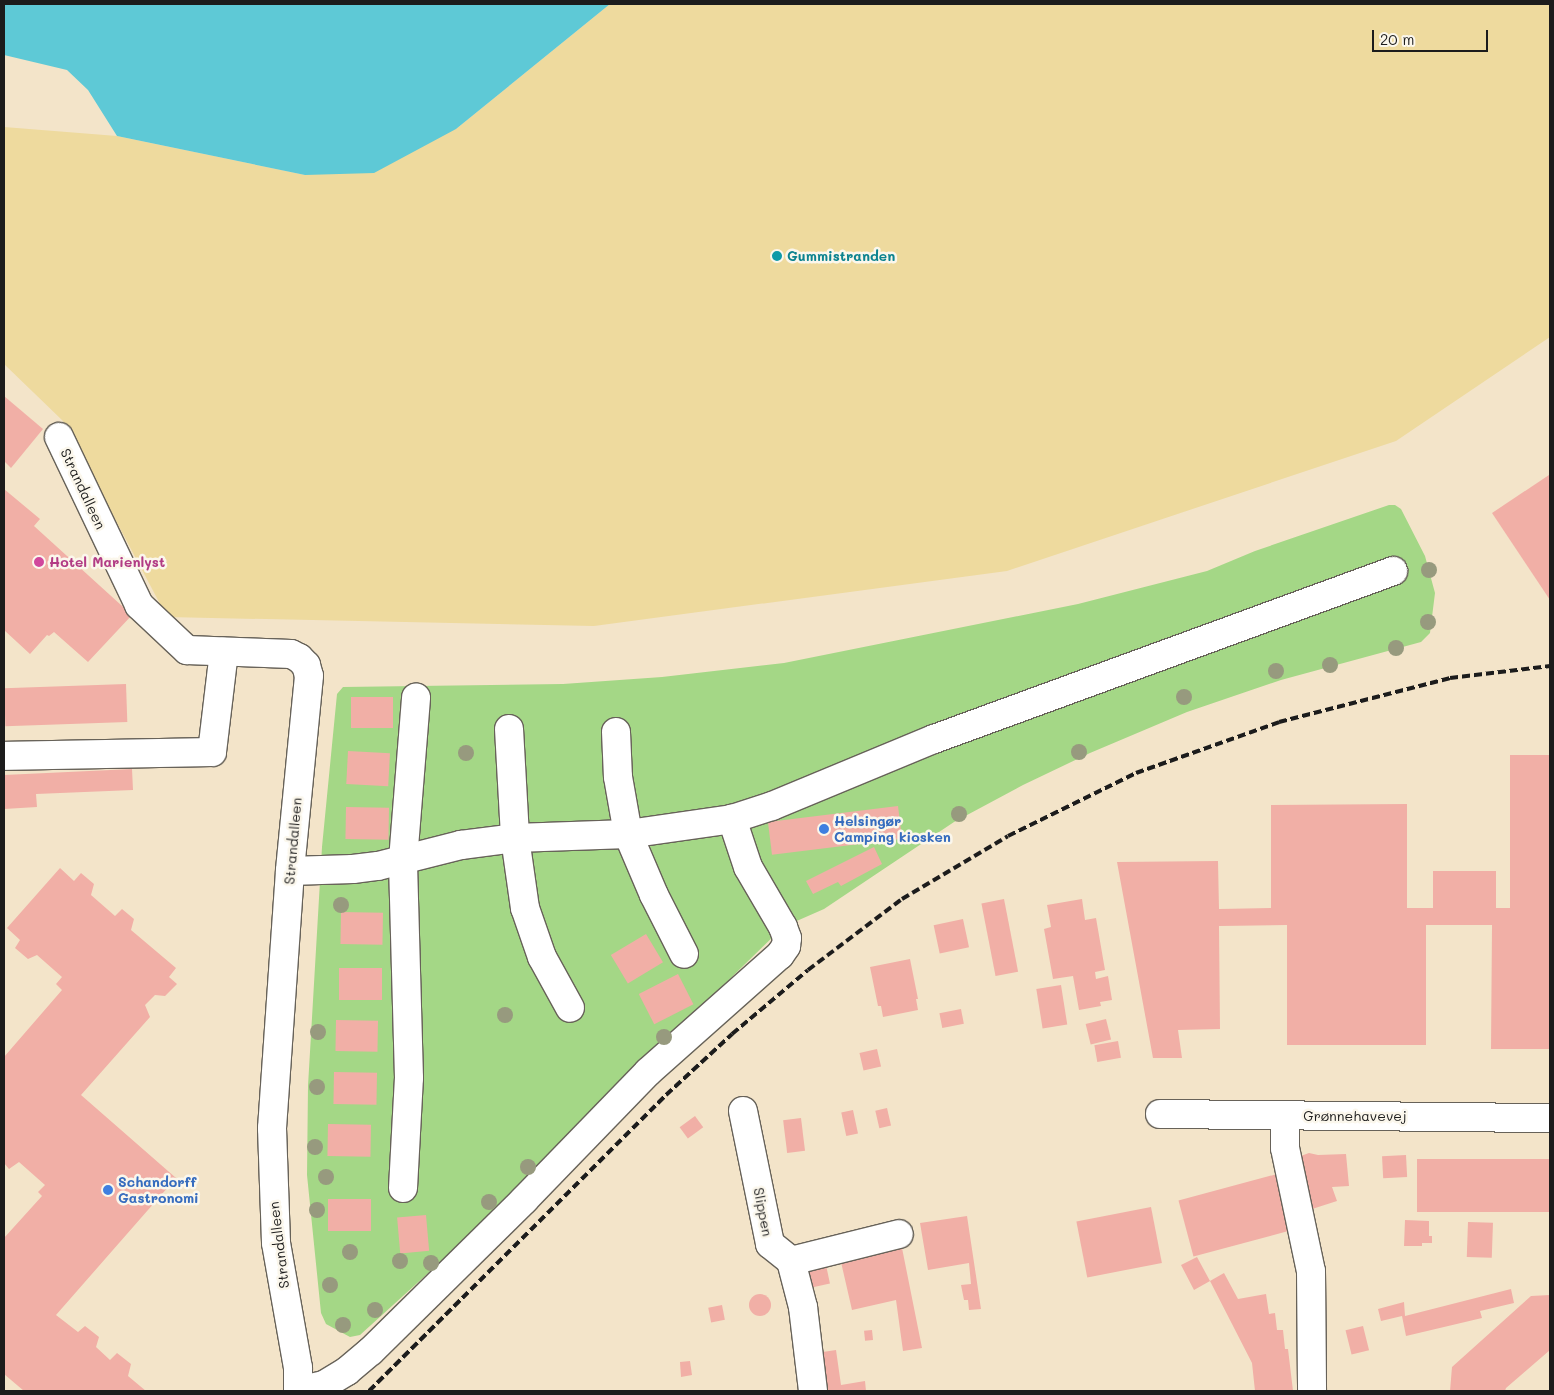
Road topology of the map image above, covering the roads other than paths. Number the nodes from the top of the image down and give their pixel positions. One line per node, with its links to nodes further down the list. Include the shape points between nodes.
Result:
1 (59, 437): 3 (street, Strandalleen, via 139,605 187,650)
2 (1393, 571): 8 (street, via 934,738 772,806)
3 (224, 652): 7 (street, via 212,752); 12 (street, Strandalleen, via 291,654 306,665 309,676)
4 (416, 698): 11 (street)
5 (509, 729): 10 (street)
6 (616, 732): 9 (street, via 618,777)
7 (4, 756)
8 (732, 819): 9 (street); 22 (street, via 748,867 787,938 780,955 648,1072 371,1351 347,1371 324,1384)
9 (628, 834): 10 (street); 13 (street, via 654,896)
10 (515, 838): 11 (street, via 461,845); 14 (street, via 525,908 533,935)
11 (403, 860): 12 (street, via 353,869); 19 (street, via 409,1078)
12 (290, 871): 22 (street, Strandalleen, via 272,1128 276,1243 298,1368)
13 (684, 954)
14 (570, 1008)
15 (743, 1111): 21 (street, Slippen, via 770,1244)
16 (1160, 1114): 17 (street, Grønnehavevej)
17 (1285, 1116): 18 (street, Grønnehavevej); 24 (street, via 1285,1148 1311,1271)
18 (1550, 1118)
19 (403, 1188)
20 (899, 1234): 21 (street)
21 (791, 1261): 23 (street, via 802,1307)
22 (298, 1391)
23 (813, 1391)
24 (1312, 1391)

